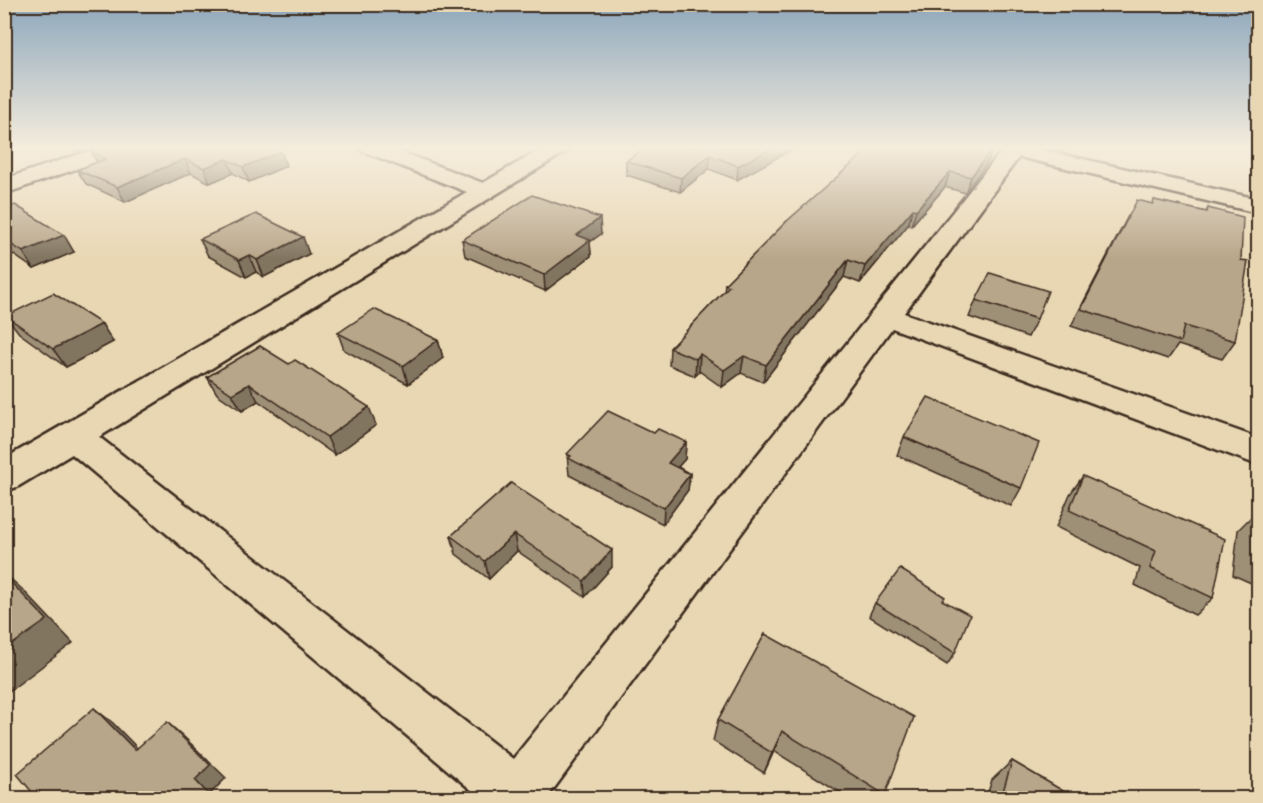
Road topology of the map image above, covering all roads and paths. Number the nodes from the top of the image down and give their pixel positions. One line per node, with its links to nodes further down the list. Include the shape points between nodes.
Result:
1 (468, 184): 5 (street)
2 (496, 184): 5 (street)
3 (981, 184): 7 (street)
4 (1165, 184): 6 (street)
5 (485, 191): 8 (street)
6 (1258, 206)
7 (885, 316): 9 (street); 11 (street)
8 (74, 436): 10 (street); 11 (street)
9 (1258, 452)
10 (4, 477)
11 (519, 797)

